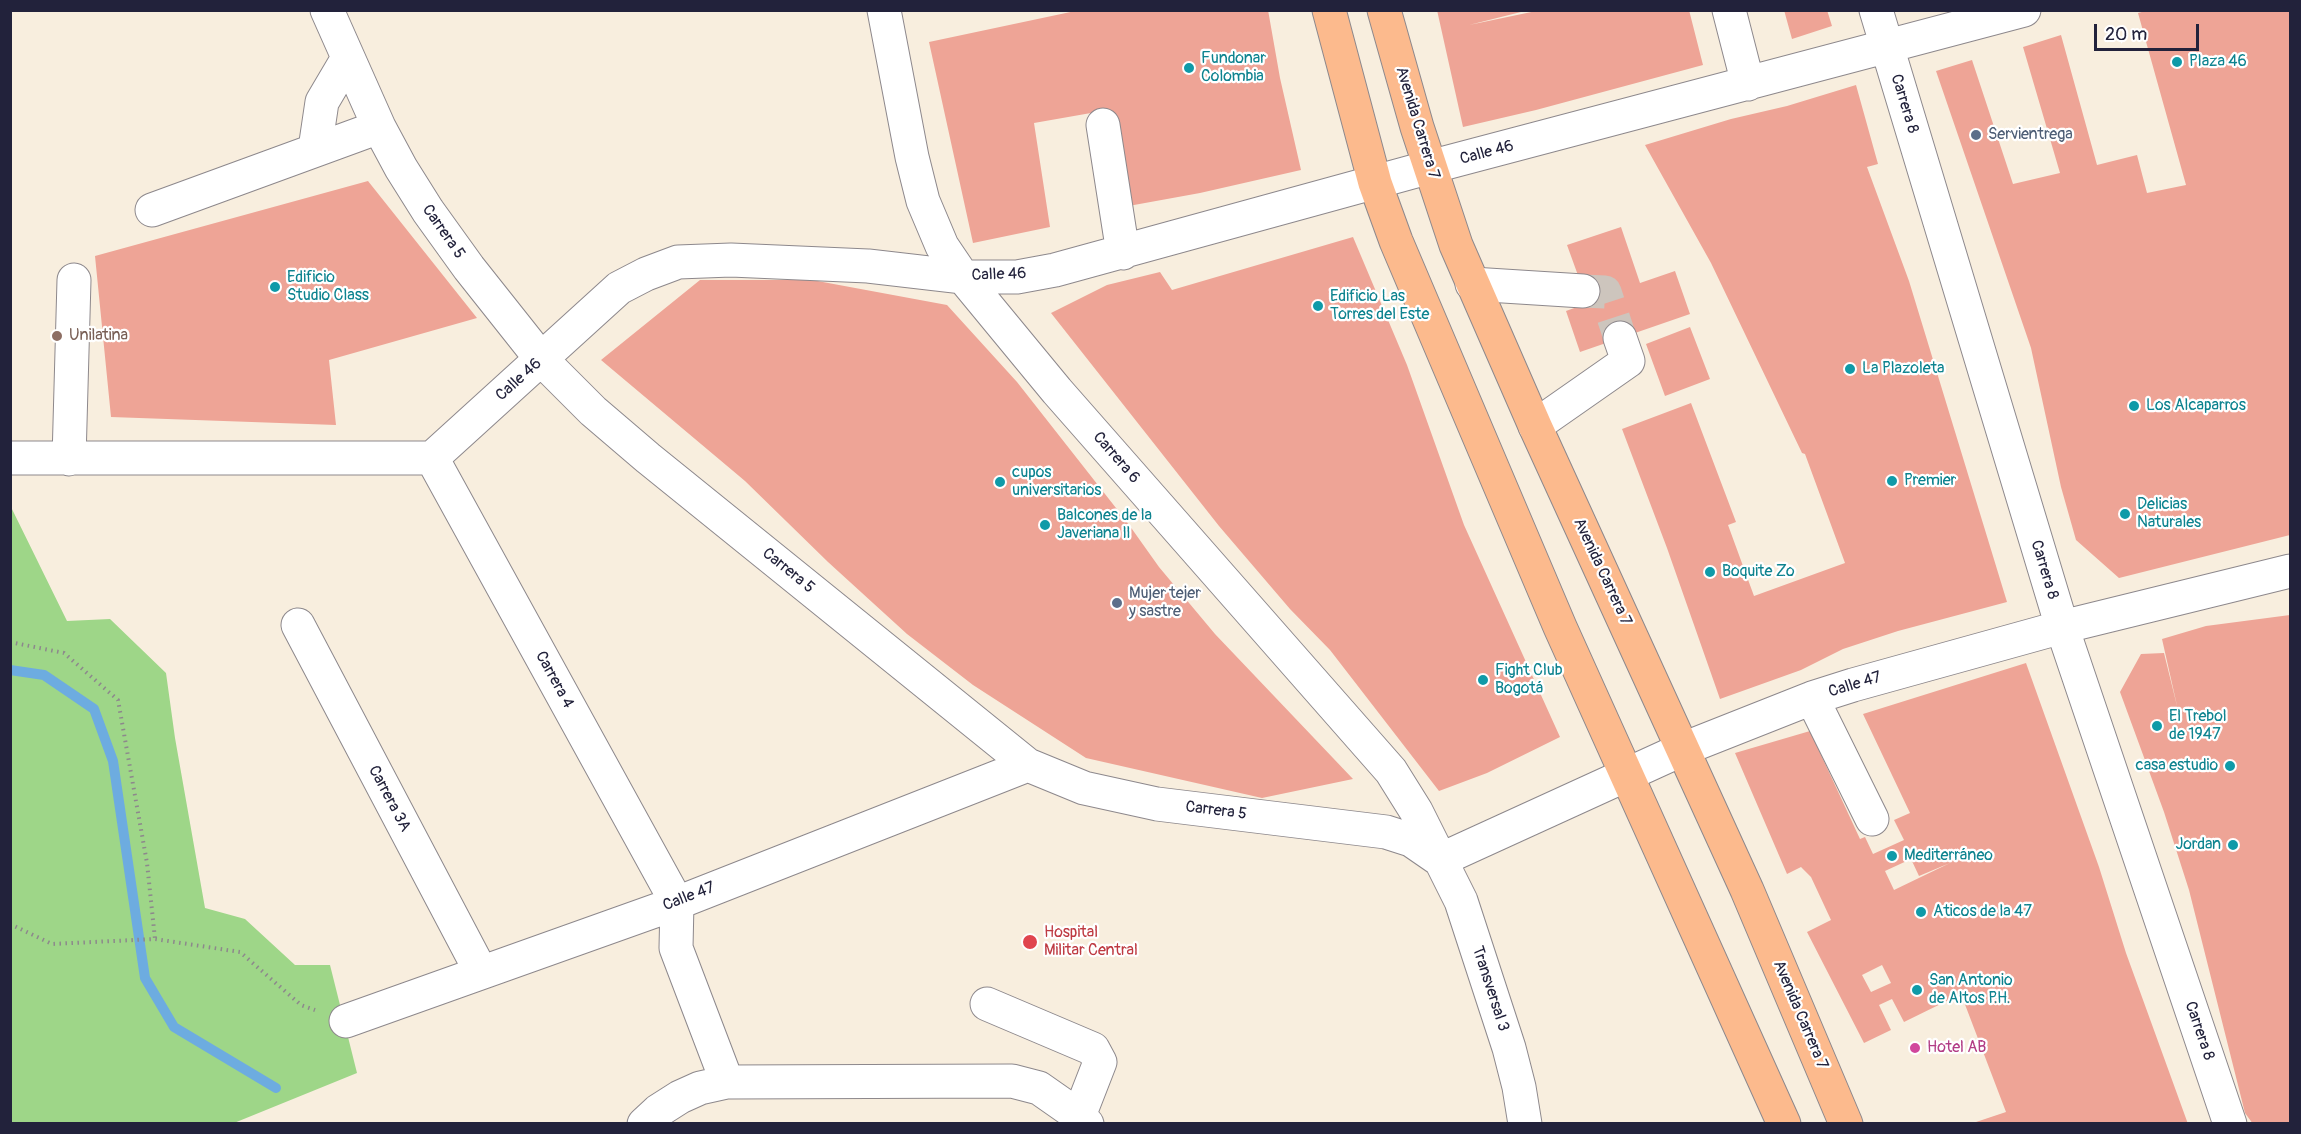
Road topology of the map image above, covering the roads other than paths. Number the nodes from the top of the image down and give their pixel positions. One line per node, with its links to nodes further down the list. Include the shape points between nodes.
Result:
1 (327, 10): 9 (street, Carrera 5)
2 (884, 10): 18 (street, Carrera 6, via 923,201 942,246)
3 (1329, 10): 15 (main road)
4 (1384, 10): 14 (main road, Avenida Carrera 7)
5 (1729, 10): 10 (street)
6 (1876, 10): 8 (street, Carrera 8)
7 (2024, 10): 8 (street, Calle 46)
8 (1887, 47): 10 (street, Calle 46); 30 (street, Carrera 8)
9 (348, 58): 12 (street, Carrera 5); 13 (street, via 322,102)
10 (1748, 84): 14 (street, Calle 46)
11 (1102, 125): 17 (street)
12 (379, 127): 13 (street); 23 (street, Carrera 5, via 428,211)
13 (315, 149): 16 (street)
14 (1430, 167): 15 (street, Calle 46); 20 (main road, Avenida Carrera 7)
15 (1375, 183): 17 (street, Calle 46); 34 (main road, via 1404,261)
16 (152, 210)
17 (1122, 253): 18 (street, Calle 46, via 1017,277)
18 (963, 277): 23 (street, Calle 46, via 868,266 678,262 619,288); 36 (street, Carrera 6, via 1057,391 1391,771)
19 (74, 280): 27 (street)
20 (1472, 284): 21 (street); 24 (main road, Avenida Carrera 7)
21 (1583, 291)
22 (1620, 338): 24 (street, via 1628,361)
23 (542, 360): 26 (street, Calle 46); 33 (street, Carrera 5, via 648,458)
24 (1535, 426): 32 (main road, Avenida Carrera 7)
25 (11, 458): 27 (street)
26 (432, 458): 27 (street); 37 (street, Carrera 4)
27 (69, 459)
28 (2290, 571): 30 (street, Calle 47)
29 (298, 625): 38 (street, Carrera 3A)
30 (2061, 627): 31 (street, Calle 47); 47 (street, Carrera 8)
31 (1812, 698): 32 (street, Calle 47); 35 (street)
32 (1683, 749): 34 (street, Calle 47); 46 (main road, Avenida Carrera 7)
33 (1028, 765): 36 (street, Carrera 5, via 1084,788 1157,804 1386,832 1411,840); 37 (street, Calle 47)
34 (1628, 774): 36 (street, Calle 47); 45 (main road)
35 (1872, 819)
36 (1440, 860): 44 (street, Transversal 3, via 1461,901 1497,1006)
37 (677, 903): 38 (street, Calle 47); 41 (street, via 676,948)
38 (481, 972): 40 (street, Calle 47)
39 (987, 1004): 42 (street, via 1093,1049 1100,1062)
40 (346, 1021)
41 (727, 1082): 42 (street, via 1012,1081 1039,1088); 43 (street, via 680,1097)
42 (1073, 1117)
43 (644, 1124)
44 (1525, 1124)
45 (1784, 1124)
46 (1846, 1124)
47 (2230, 1124)

